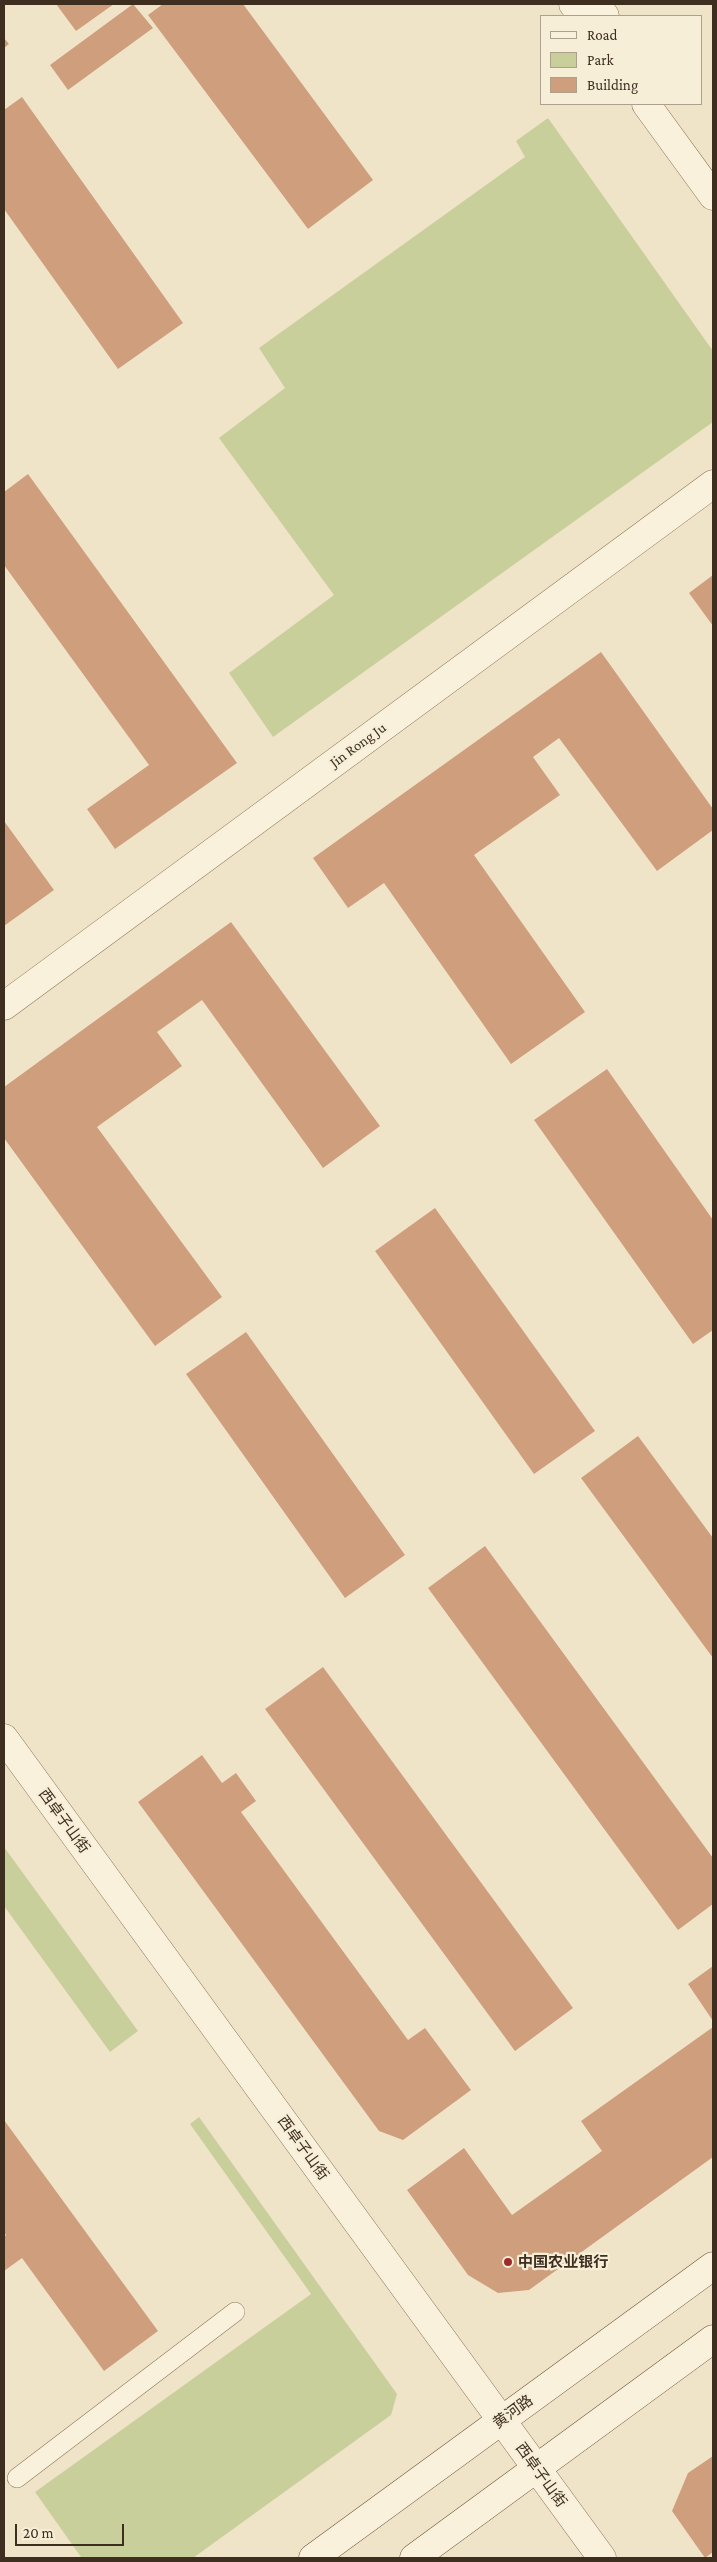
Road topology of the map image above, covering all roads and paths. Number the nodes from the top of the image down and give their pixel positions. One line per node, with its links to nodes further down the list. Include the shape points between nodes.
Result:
1 (573, 4): 3 (street)
2 (596, 4): 4 (street)
3 (581, 15)
4 (604, 15)
5 (647, 105): 8 (street)
6 (671, 105): 7 (street)
7 (713, 163)
8 (713, 196)
9 (713, 484): 10 (street, Jin Rong Ju)
10 (4, 1006)
11 (4, 1738): 15 (street, 西卓子山街)
12 (713, 2266): 15 (street, 黄河路)
13 (235, 2312): 17 (lane)
14 (713, 2339): 16 (street)
15 (502, 2421): 16 (street, 西卓子山街); 18 (street, 黄河路)
16 (536, 2468): 19 (street); 20 (street, 西卓子山街)
17 (17, 2478)
18 (313, 2558)
19 (414, 2558)
20 (602, 2558)

